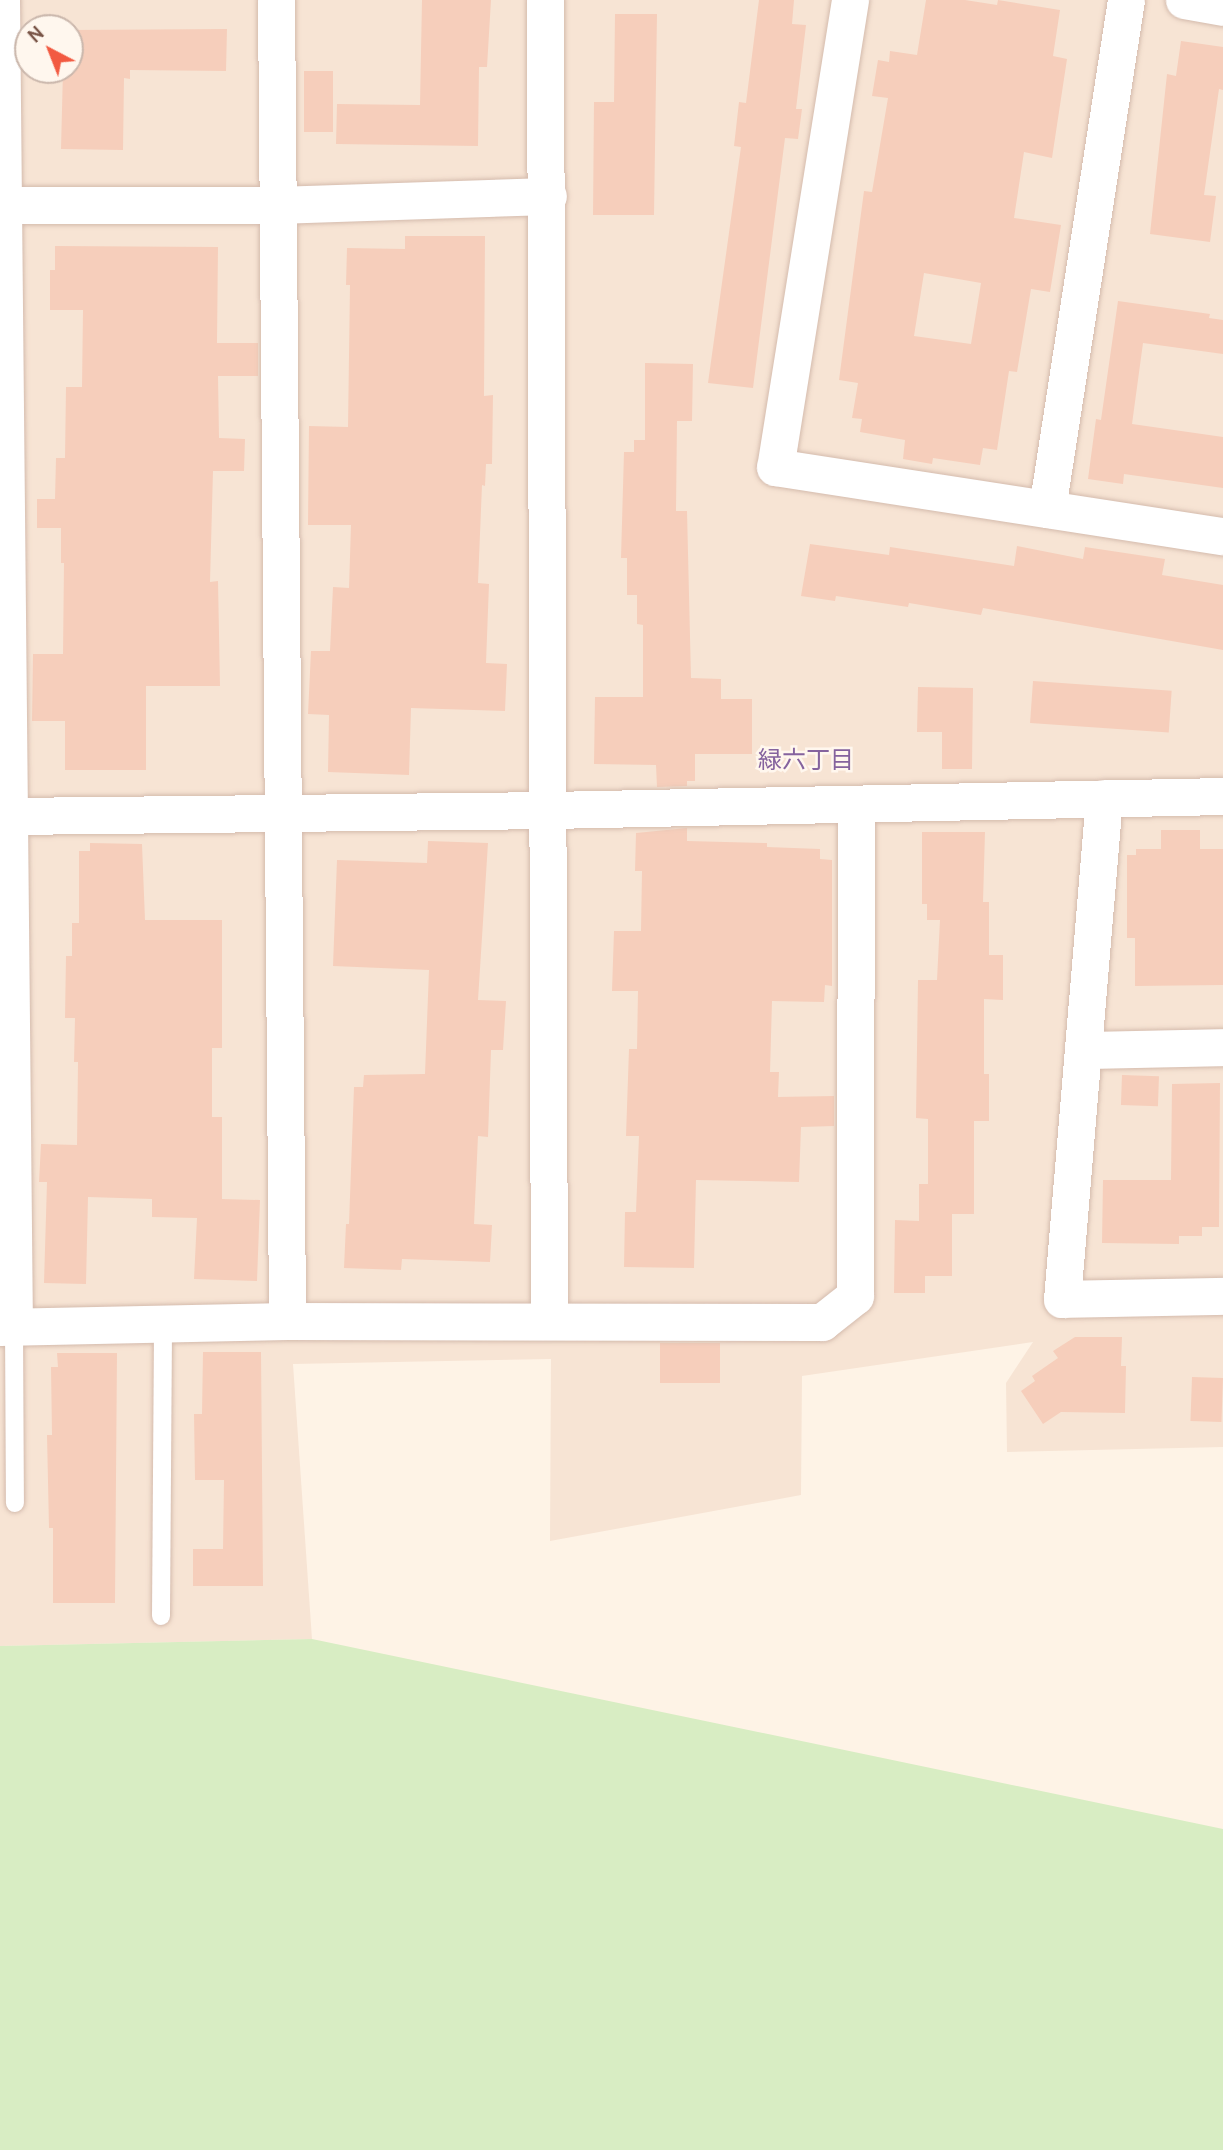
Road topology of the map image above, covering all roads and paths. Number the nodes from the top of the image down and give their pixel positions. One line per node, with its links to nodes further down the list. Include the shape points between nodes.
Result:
1 (1, 0): 9 (street)
2 (276, 0): 10 (street)
3 (545, 0): 8 (street)
4 (850, 0): 11 (street, via 775,467)
5 (1126, 0): 11 (street)
6 (1184, 0): 7 (street)
7 (1223, 6)
8 (548, 196): 10 (street); 16 (street)
9 (2, 205): 10 (street); 18 (street)
10 (276, 205): 17 (street)
11 (1048, 509): 12 (street)
12 (1223, 536)
13 (1223, 796): 14 (street)
14 (1104, 798): 15 (street); 20 (street)
15 (856, 805): 16 (street); 23 (street, via 855,1296 822,1322)
16 (550, 810): 17 (street); 23 (street)
17 (281, 811): 18 (street); 22 (street)
18 (8, 816): 25 (street)
19 (1223, 1047): 20 (street)
20 (1083, 1049): 21 (street, via 1062,1298)
21 (1223, 1296)
22 (287, 1321): 23 (street); 24 (street)
23 (549, 1321)
24 (163, 1323): 25 (street); 27 (lane)
25 (7, 1327): 26 (lane)
26 (15, 1503)
27 (161, 1616)

